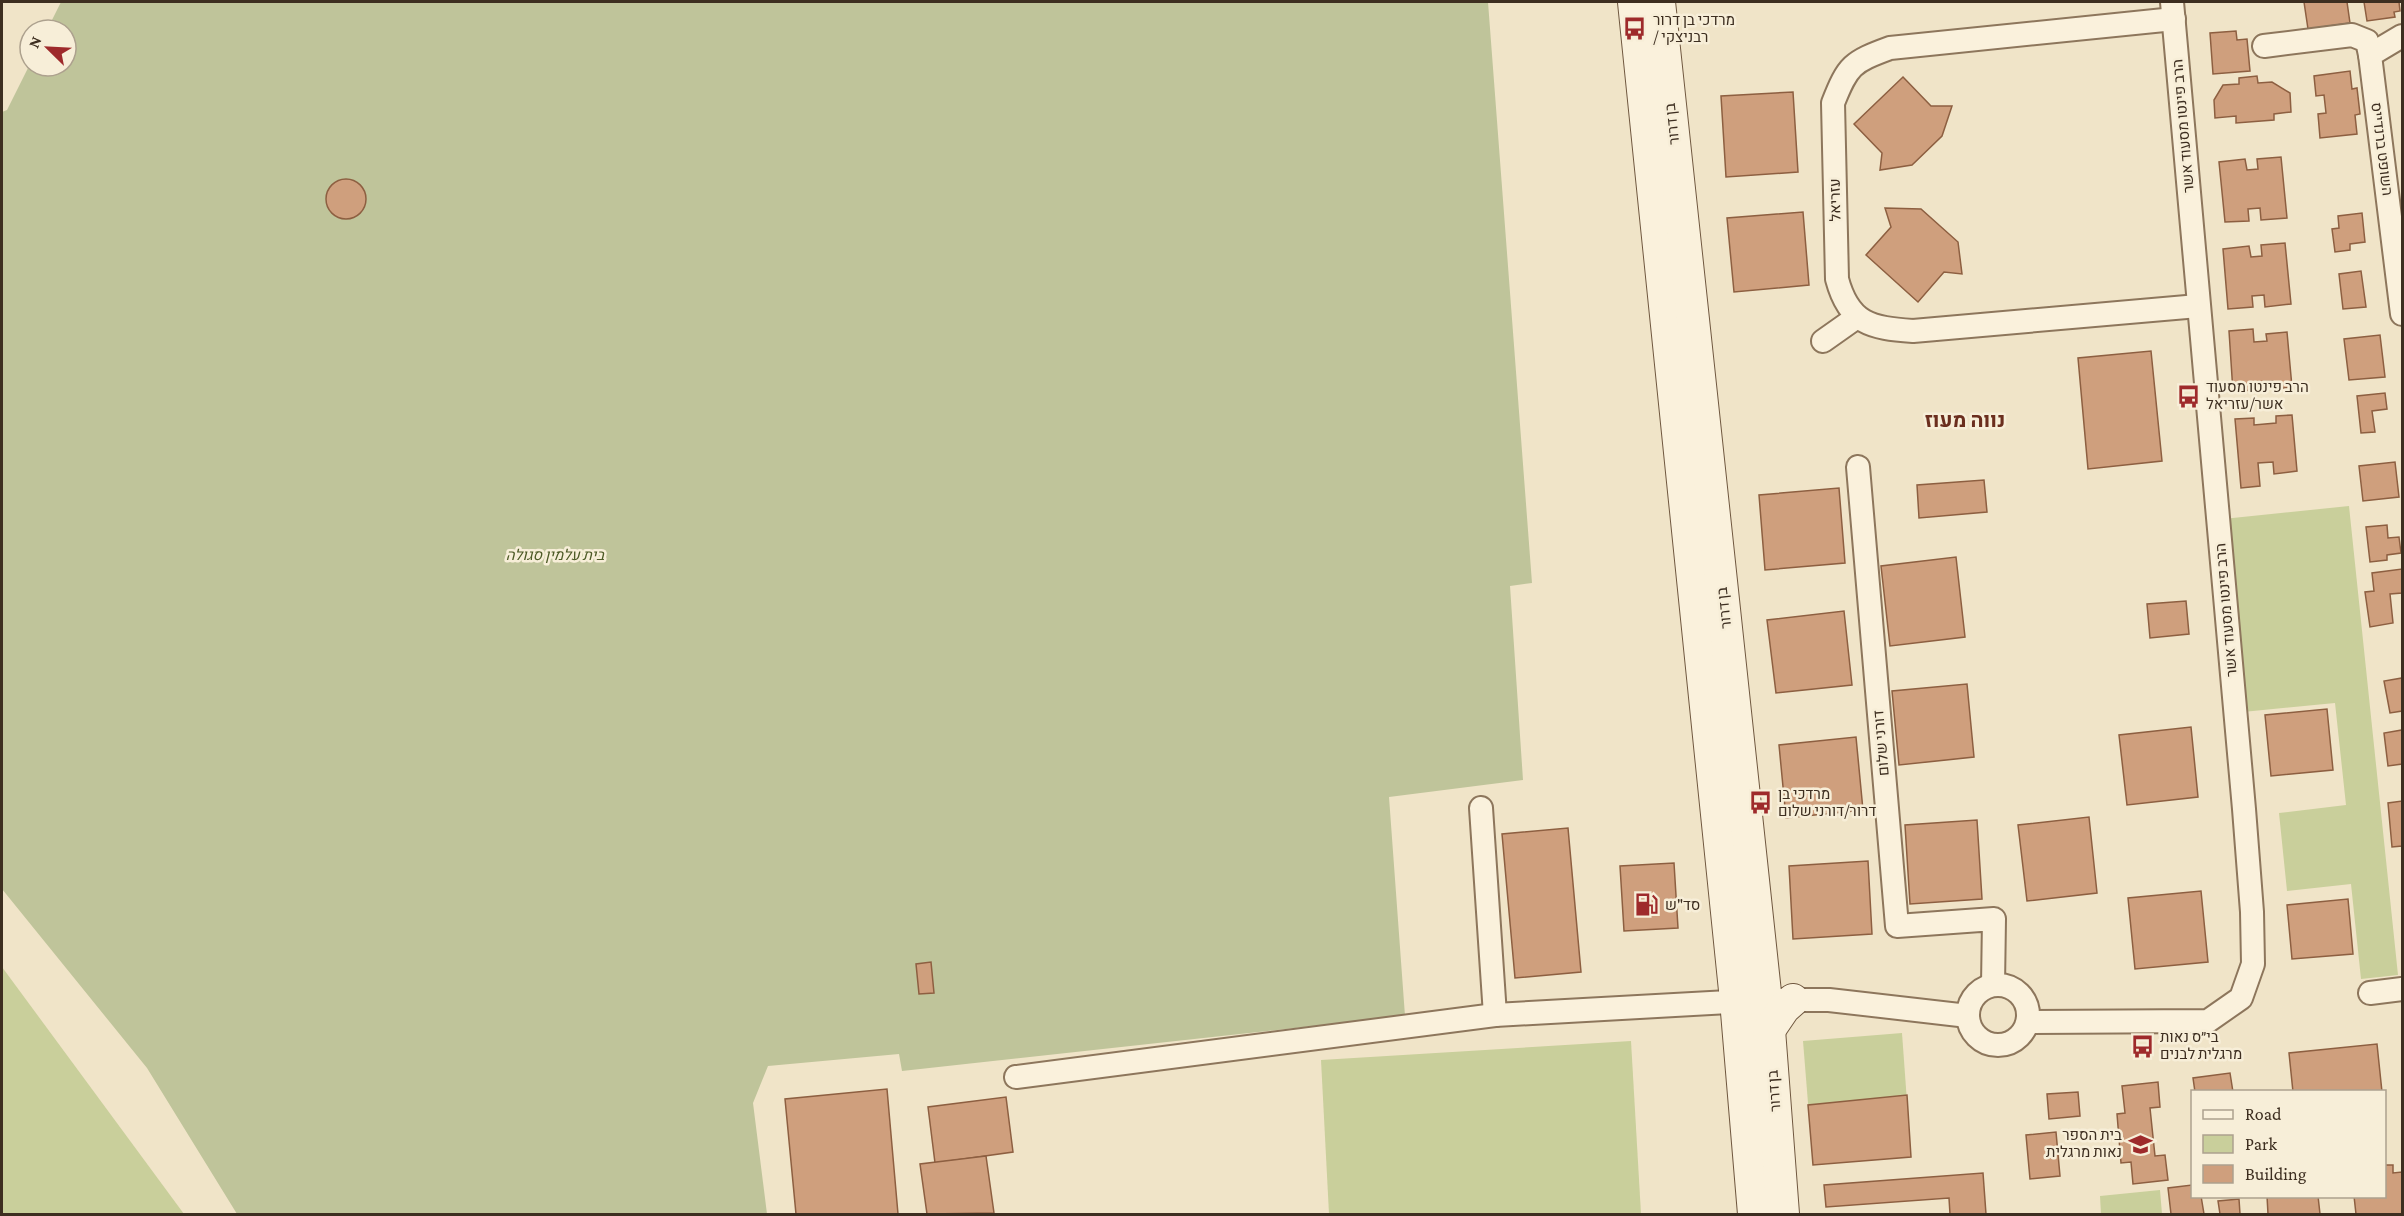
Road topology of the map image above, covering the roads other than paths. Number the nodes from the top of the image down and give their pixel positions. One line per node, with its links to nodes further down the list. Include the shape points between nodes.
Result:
1 (1634, 2): 16 (street, בן דרור)
2 (1659, 2): 16 (street, בן דרור)
3 (2173, 10): 7 (street, הרב פינטו מסעוד אשר); 9 (street, עזריאל, via 1890,48 1858,59 1842,79 1833,103 1837,279 1843,300)
4 (2403, 36): 6 (street)
5 (2264, 46): 6 (street, השופט ברנדייס, via 2352,34 2367,40)
6 (2370, 56): 8 (street, השופט ברנדייס)
7 (2198, 306): 9 (street, via 1913,331 1880,329); 19 (street, הרב פינטו מסעוד אשר, via 2247,844 2253,964 2241,998 2208,1021)
8 (2403, 314)
9 (1857, 317): 10 (street)
10 (1823, 340)
11 (1858, 467): 13 (street, דורני שלום, via 1897,926 1994,919)
12 (1481, 808): 17 (street)
13 (1993, 985): 18 (street, via 1978,993); 19 (street, via 2013,988 2020,994 2026,1003)
14 (2403, 988): 15 (street)
15 (2370, 993)
16 (1765, 1000): 17 (street); 18 (street, via 1829,1000); 21 (street, בן דרור); 22 (street, בן דרור, via 1784,1008 1769,1030)
17 (1495, 1015): 20 (street)
18 (1968, 1016): 19 (street, via 1975,1035 1992,1045 2018,1038)
19 (2028, 1022)
20 (1016, 1077)
21 (1754, 1215)
22 (1783, 1215)

